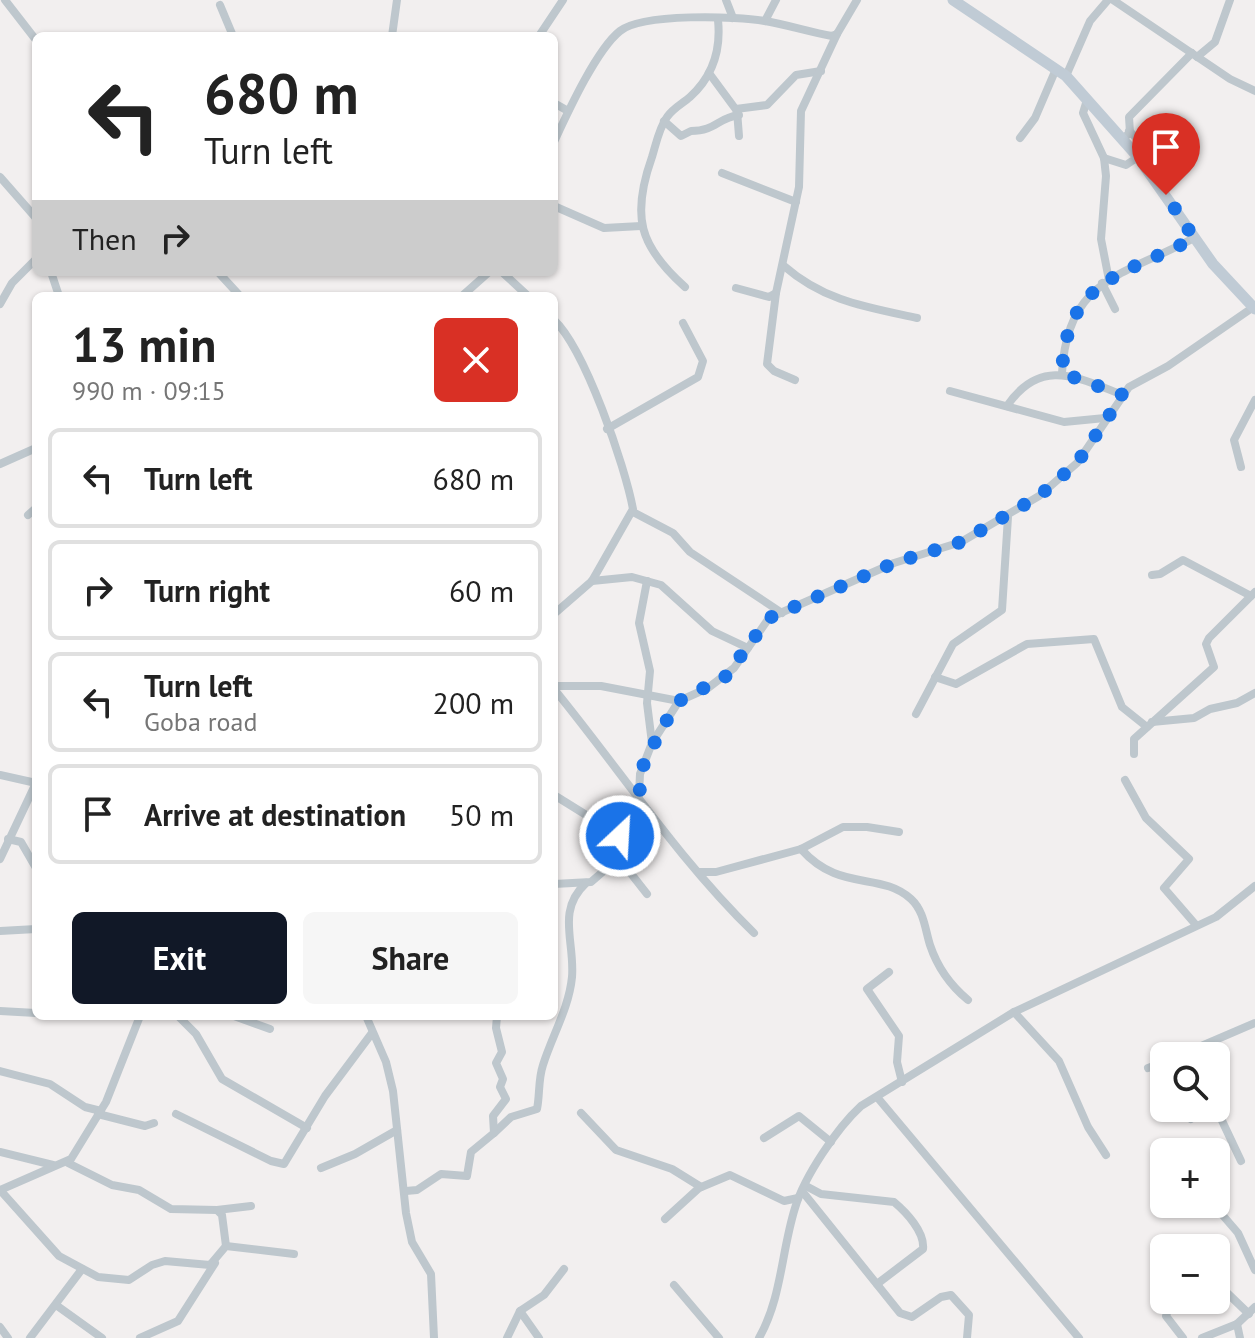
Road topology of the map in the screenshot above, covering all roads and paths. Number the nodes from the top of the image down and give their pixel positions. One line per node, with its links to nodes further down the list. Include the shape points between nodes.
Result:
1 (5, 0): 18 (street)
2 (397, 0): 15 (street)
3 (563, 0): 16 (street)
4 (726, 0): 11 (street)
5 (776, 0): 13 (street)
6 (857, 0): 17 (street)
7 (953, 0): 22 (street)
8 (1111, 0): 19 (street); 22 (street, via 1090,21)
9 (1230, 0): 19 (street, via 1218,36)
10 (220, 5): 14 (street)
11 (733, 18): 12 (street); 13 (street)
12 (718, 20): 21 (street, via 718,49); 26 (street, via 663,18 623,28)
13 (765, 21): 17 (street)
14 (231, 32)
15 (393, 32)
16 (542, 32)
17 (837, 34): 20 (street)
18 (32, 35)
19 (1194, 55): 23 (street); 30 (street, via 1129,117)
20 (821, 71): 27 (street, via 796,75 767,105); 38 (street, via 799,120)
21 (709, 73): 27 (street); 28 (street)
22 (1061, 73): 24 (street); 32 (street)
23 (1255, 91)
24 (1087, 100): 30 (street); 34 (street, via 1083,113)
25 (558, 105): 26 (street)
26 (568, 111): 29 (street)
27 (738, 112): 28 (street, via 707,131 686,136); 31 (street)
28 (664, 121): 41 (street, via 645,177)
29 (558, 133)
30 (1126, 135): 33 (street); 35 (street)
31 (739, 136)
32 (1020, 138)
33 (1138, 157): 34 (street, via 1126,165); 42 (street)
34 (1104, 158): 48 (street)
35 (1173, 171)
36 (722, 173): 38 (street)
37 (0, 177): 40 (street)
38 (796, 202): 44 (street)
39 (558, 208): 41 (street, via 604,228)
40 (32, 213)
41 (641, 226): 49 (street, via 655,257)
42 (1194, 238): 48 (street); 56 (street, via 1230,286)
43 (32, 263): 55 (street)
44 (784, 266): 54 (street); 58 (street, via 833,298)
45 (222, 276): 51 (street)
46 (484, 276): 52 (street)
47 (506, 276): 53 (street)
48 (1105, 282): 57 (street); 61 (street, via 1091,291 1071,324)
49 (685, 287)
50 (736, 288): 54 (street, via 769,297)
51 (236, 292)
52 (466, 292)
53 (524, 292)
54 (776, 293): 62 (street, via 767,364)
55 (0, 304)
56 (1254, 307): 64 (street)
57 (1115, 309)
58 (917, 318)
59 (683, 323): 68 (street, via 703,361 698,377)
60 (558, 326): 68 (street, via 580,356)
61 (1062, 373): 64 (street); 66 (street, via 1046,374)
62 (795, 380)
63 (950, 391): 66 (street)
64 (1123, 395): 67 (street)
65 (1255, 400): 71 (street, via 1234,440)
66 (1007, 406): 67 (street, via 1064,422)
67 (1105, 418): 75 (street, via 1063,479)
68 (607, 429): 73 (street)
69 (32, 450): 70 (street)
70 (0, 464)
71 (1241, 467)
72 (32, 512): 74 (street)
73 (633, 512): 77 (street); 81 (street, via 673,533 690,552)
74 (28, 515)
75 (1008, 517): 81 (street, via 961,542 894,563); 83 (street, via 1002,610 953,644)
76 (1152, 575): 79 (street, via 1183,560)
77 (592, 581): 78 (street); 80 (street)
78 (647, 581): 82 (street, via 676,595 712,631); 87 (street, via 639,623 650,671)
79 (1253, 594): 90 (street, via 1206,644 1214,667)
80 (558, 611)
81 (782, 613): 82 (street, via 759,628)
82 (748, 648): 88 (street, via 725,677)
83 (935, 677): 89 (street); 90 (street, via 956,684 1027,644 1094,639 1122,707)
84 (558, 688): 87 (street, via 601,686)
85 (558, 693): 97 (street)
86 (1255, 693): 90 (street, via 1194,718)
87 (649, 695): 88 (street); 91 (street)
88 (679, 701): 91 (street)
89 (916, 714)
90 (1149, 724): 92 (street, via 1132,742)
91 (652, 743): 97 (street, via 640,774)
92 (1134, 754)
93 (0, 775): 95 (street)
94 (1125, 780): 111 (street, via 1146,818 1189,859 1164,888)
95 (32, 782)
96 (32, 791): 101 (street)
97 (639, 795): 100 (street); 106 (street, via 669,842)
98 (558, 797): 100 (street)
99 (899, 832): 102 (street, via 843,827)
100 (620, 836): 103 (street)
101 (8, 839): 104 (street); 105 (street, via 21,842)
102 (801, 849): 106 (street); 116 (street, via 832,874 895,889 914,902 936,960)
103 (614, 852): 107 (street, via 606,869); 110 (street)
104 (0, 859)
105 (32, 861)
106 (699, 872): 114 (street)
107 (586, 883): 108 (street); 139 (street, via 567,915 571,981 543,1065 537,1109 511,1117)
108 (558, 884)
109 (1253, 891): 111 (street)
110 (647, 894)
111 (1196, 925): 118 (street)
112 (32, 929): 113 (street)
113 (0, 931)
114 (754, 933)
115 (889, 972): 130 (street, via 868,991 899,1036)
116 (968, 1000)
117 (0, 1011): 119 (street)
118 (1014, 1012): 130 (street); 143 (street, via 1059,1061)
119 (32, 1013)
120 (138, 1020): 132 (street)
121 (182, 1020): 137 (street, via 222,1079)
122 (245, 1020): 126 (street)
123 (367, 1020): 127 (street)
124 (497, 1020): 139 (street, via 502,1052 496,1063 506,1099 493,1116)
125 (1255, 1023): 128 (street)
126 (270, 1029)
127 (372, 1033): 137 (street); 138 (street, via 386,1062)
128 (1216, 1042)
129 (0, 1071): 132 (street, via 50,1084)
130 (902, 1082): 131 (street)
131 (877, 1097): 141 (street, via 848,1118); 181 (street)
132 (99, 1113): 136 (street, via 145,1126); 145 (street)
133 (581, 1113): 148 (street, via 616,1150 672,1169)
134 (176, 1114): 137 (street, via 280,1164)
135 (1223, 1122): 144 (street)
136 (154, 1123)
137 (307, 1128)
138 (397, 1130): 147 (street); 150 (street)
139 (494, 1133): 150 (street, via 471,1152 467,1176 441,1174)
140 (764, 1138): 141 (street, via 799,1116)
141 (831, 1142): 151 (street)
142 (0, 1152): 146 (street)
143 (1106, 1155)
144 (1241, 1161)
145 (68, 1163): 146 (street); 153 (street, via 112,1185 139,1190 171,1209)
146 (55, 1166): 149 (street)
147 (321, 1168)
148 (701, 1187): 151 (street, via 730,1175 784,1201); 155 (street)
149 (0, 1190): 159 (street, via 59,1256)
150 (406, 1191): 175 (street, via 412,1242 431,1274)
151 (802, 1192): 162 (street); 162 (street, via 894,1202 910,1219 923,1249); 179 (street, via 776,1304)
152 (251, 1206): 153 (street)
153 (217, 1210): 156 (street)
154 (1225, 1218): 161 (street)
155 (665, 1219)
156 (226, 1246): 157 (street); 158 (street)
157 (294, 1254)
158 (215, 1263): 159 (street, via 157,1262 121,1282); 174 (street, via 178,1321)
159 (82, 1269): 165 (street)
160 (564, 1269): 167 (street, via 544,1295)
161 (1255, 1270)
162 (877, 1284): 180 (street, via 908,1318 951,1295 969,1315)
163 (674, 1285): 178 (street)
164 (1230, 1294): 166 (street)
165 (56, 1305): 172 (street); 173 (street)
166 (1252, 1310): 169 (street)
167 (520, 1311): 176 (street); 177 (street)
168 (1167, 1314): 182 (street)
169 (1237, 1324): 183 (street); 184 (street)
170 (0, 1327): 171 (street)
171 (8, 1338)
172 (30, 1338)
173 (102, 1338)
174 (140, 1338)
175 (434, 1338)
176 (507, 1338)
177 (539, 1338)
178 (719, 1338)
179 (759, 1338)
180 (967, 1338)
181 (1079, 1338)
182 (1183, 1338)
183 (1202, 1338)
184 (1240, 1338)

